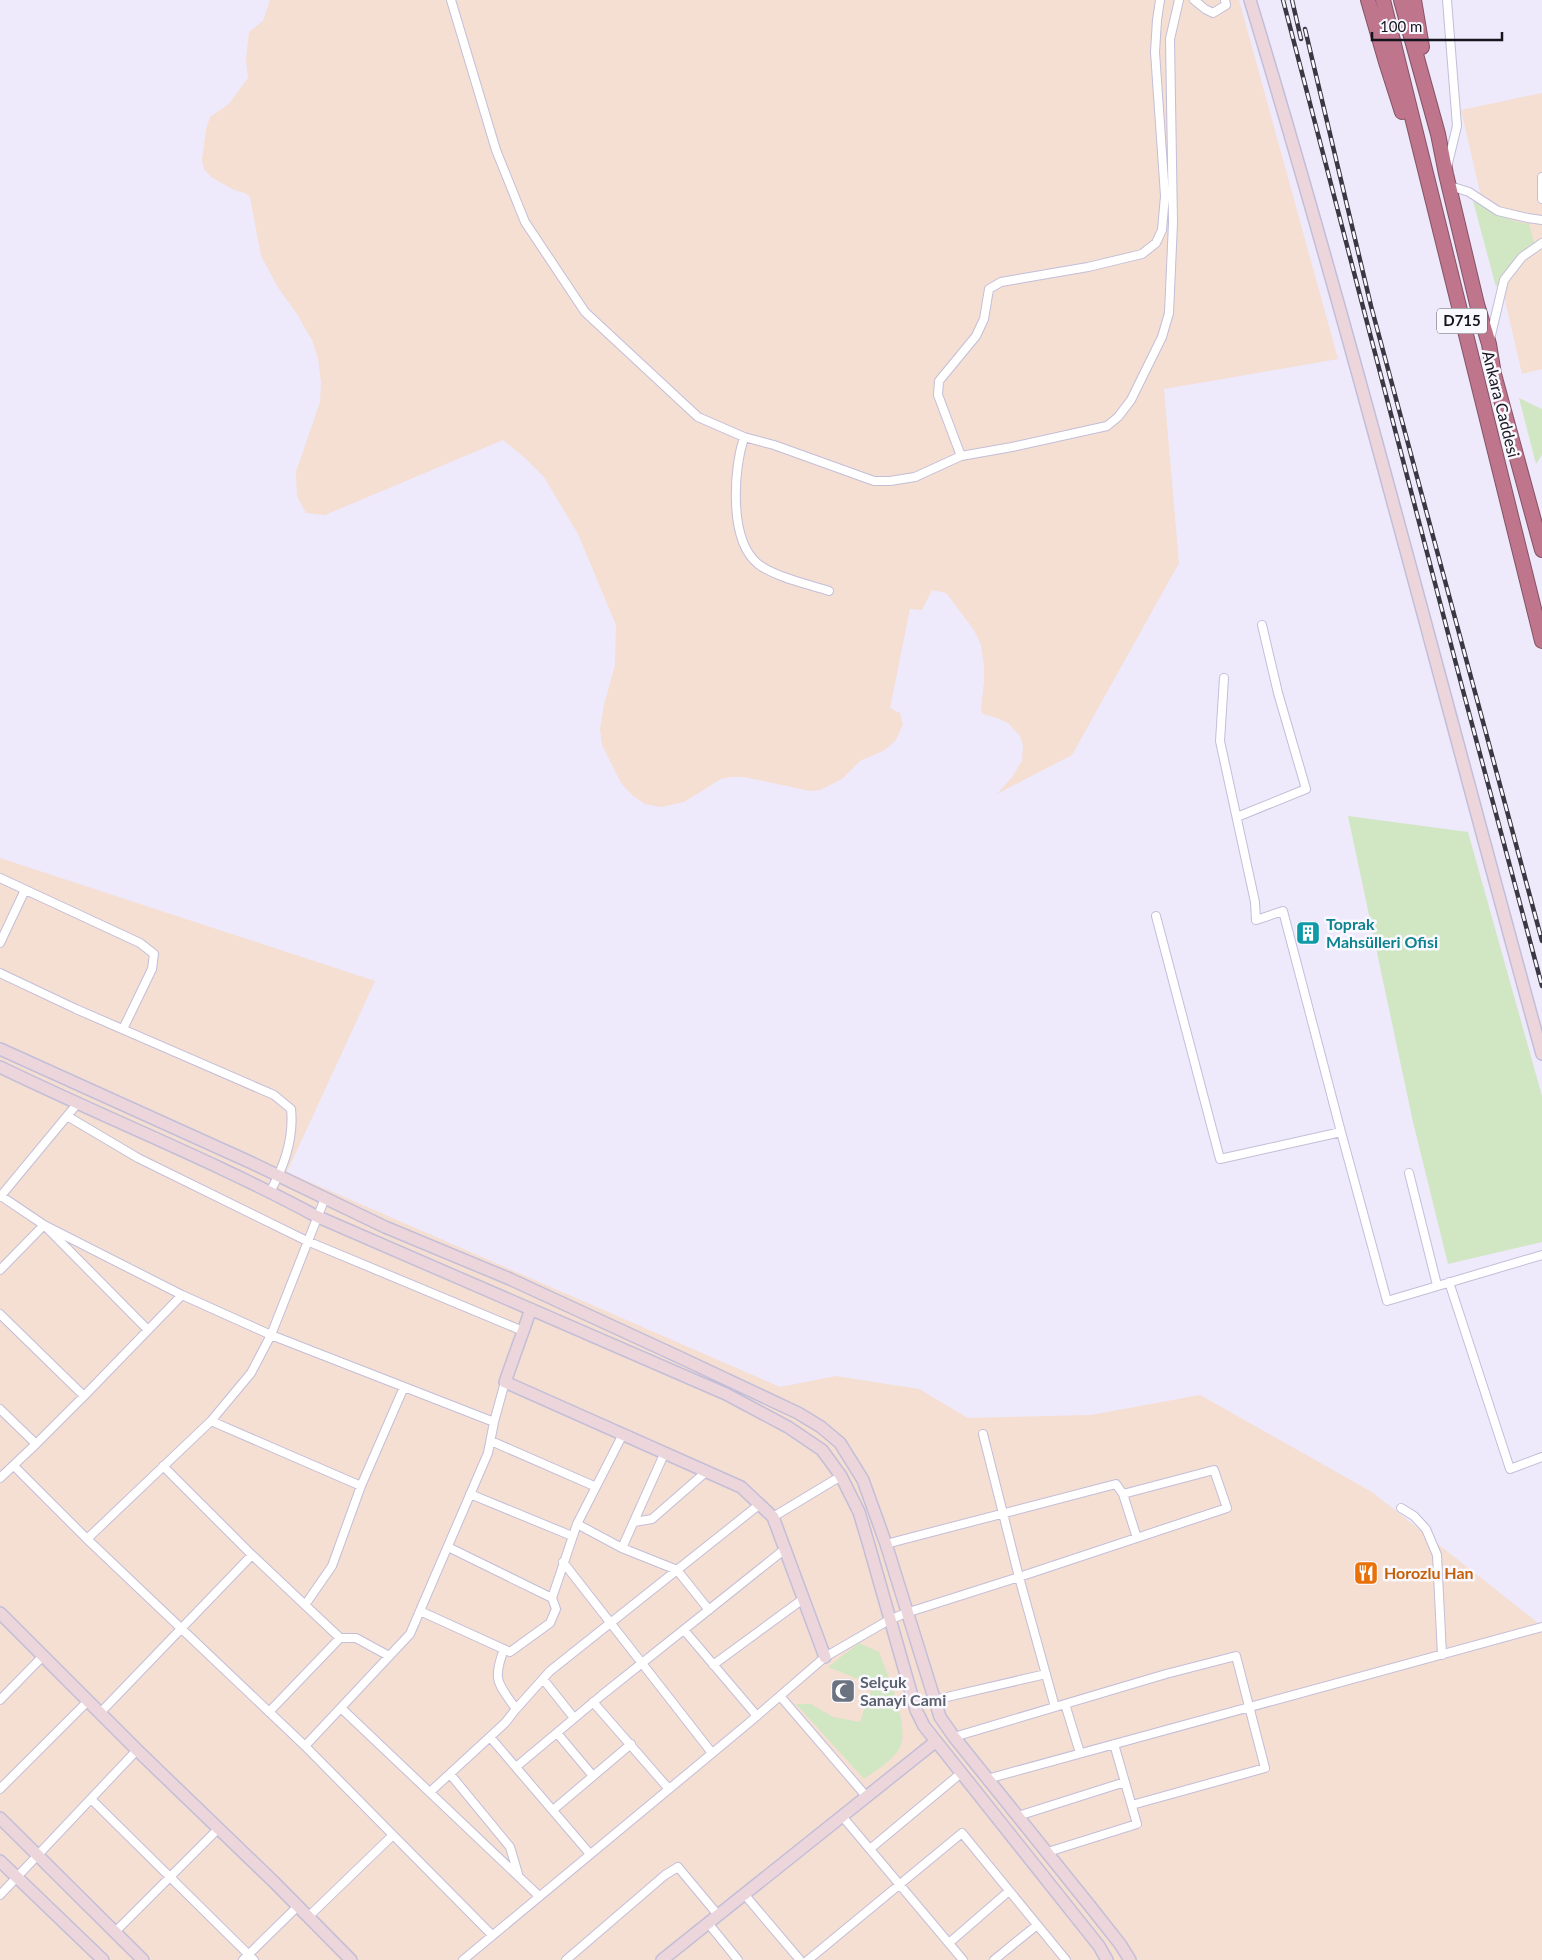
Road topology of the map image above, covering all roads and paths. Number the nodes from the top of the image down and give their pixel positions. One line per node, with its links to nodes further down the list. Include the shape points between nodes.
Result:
1 (451, 0): 20 (street, via 496,150 524,222 584,312 698,417)
2 (1160, 0): 21 (street, via 1155,52 1165,196 1162,230 1156,243 1142,254 1088,268 1002,282 989,289 984,319 976,336 939,381 938,395)
3 (1179, 0): 21 (street, via 1170,39 1173,223 1169,313 1162,337 1132,400 1107,426)
4 (1194, 0): 5 (street, via 1213,14 1226,5)
5 (1225, 0)
6 (1250, 0): 35 (street, via 1375,434)
7 (1368, 0): 16 (highway)
8 (1383, 0): 16 (highway, Ankara Caddesi / D715)
9 (1401, 0): 12 (highway, Ankara Caddesi / D715)
10 (1414, 0): 12 (highway)
11 (1447, 0): 14 (street, via 1457,126)
12 (1438, 134): 14 (highway, Ankara Caddesi / D715)
13 (1542, 176): 15 (street)
14 (1448, 180): 17 (street, via 1498,211); 19 (highway, Ankara Caddesi / D715)
15 (1542, 199)
16 (1435, 212): 25 (highway, Ankara Caddesi / D715)
17 (1542, 220)
18 (1542, 243): 19 (street, via 1522,257 1504,280)
19 (1489, 344): 22 (highway, Ankara Caddesi / D715, via 1494,374)
20 (744, 437): 21 (street, via 874,481 915,477); 23 (street, via 738,457 737,502 738,529 748,553 759,564 781,575)
21 (961, 456)
22 (1542, 550)
23 (829, 591)
24 (1262, 625): 27 (street, via 1306,788)
25 (1542, 641)
26 (1224, 678): 27 (street, via 1220,741)
27 (1236, 817): 39 (street, via 1256,920 1283,911)
28 (0, 878): 29 (street)
29 (25, 890): 31 (street); 33 (street, via 140,943 154,954 152,969)
30 (1156, 916): 39 (street, via 1220,1158)
31 (0, 943)
32 (0, 973): 33 (street)
33 (123, 1029): 41 (street, via 274,1095 291,1109 293,1127)
34 (0, 1048): 41 (street)
35 (1542, 1054)
36 (0, 1067): 37 (street)
37 (77, 1104): 38 (street); 42 (street)
38 (67, 1116): 43 (street); 47 (street, via 138,1158)
39 (1341, 1132): 51 (street, via 1387,1301)
40 (1409, 1174): 51 (street)
41 (279, 1177): 42 (street); 44 (street)
42 (270, 1192): 45 (street)
43 (0, 1197): 46 (street)
44 (325, 1198): 45 (street); 88 (street, via 519,1283 806,1417 840,1443 863,1480)
45 (316, 1216): 47 (street); 53 (street)
46 (44, 1225): 49 (street); 52 (street); 55 (street)
47 (307, 1241): 56 (street); 57 (street)
48 (1542, 1255): 50 (street)
49 (0, 1270)
50 (1449, 1282): 51 (street); 69 (street, via 1510,1468)
51 (1437, 1285)
52 (182, 1295): 55 (street); 57 (street)
53 (531, 1309): 56 (street); 73 (street, via 726,1394 788,1427 822,1450)
54 (0, 1314): 60 (street)
55 (148, 1330): 60 (street)
56 (523, 1331): 58 (street)
57 (271, 1335): 59 (street); 62 (street, via 251,1373)
58 (505, 1382): 63 (street); 64 (street)
59 (404, 1387): 63 (street); 75 (street)
60 (84, 1396): 67 (street)
61 (0, 1409): 67 (street)
62 (211, 1421): 71 (street); 75 (street)
63 (494, 1422): 66 (street)
64 (623, 1434): 68 (street); 76 (street)
65 (983, 1434): 81 (street)
66 (491, 1441): 76 (street); 77 (street)
67 (36, 1444): 70 (street)
68 (664, 1452): 72 (street); 83 (street)
69 (1542, 1457)
70 (14, 1466): 74 (street); 87 (street)
71 (163, 1466): 87 (street); 92 (street)
72 (707, 1471): 79 (street, via 741,1487); 83 (street, via 652,1518)
73 (841, 1476): 82 (street); 103 (street, via 859,1512)
74 (0, 1478)
75 (361, 1486): 98 (street, via 332,1566)
76 (594, 1486): 84 (street)
77 (470, 1494): 85 (street); 89 (street)
78 (1123, 1494): 81 (street, via 1116,1484); 86 (street); 86 (street, via 1214,1470 1227,1508)
79 (760, 1504): 82 (street); 94 (street)
80 (1401, 1508): 110 (street, via 1426,1529 1437,1555)
81 (1002, 1514): 88 (street); 95 (street)
82 (773, 1517): 91 (street)
83 (634, 1522): 90 (street)
84 (577, 1524): 85 (street); 90 (street)
85 (572, 1536): 93 (street)
86 (1137, 1538): 95 (street)
87 (87, 1539): 106 (street)
88 (886, 1544): 102 (street)
89 (448, 1548): 96 (street); 100 (street)
90 (622, 1548): 94 (street)
91 (785, 1549): 97 (street); 99 (street)
92 (252, 1555): 98 (street); 106 (street)
93 (563, 1562): 96 (street); 104 (street)
94 (677, 1570): 99 (street); 104 (street)
95 (1019, 1577): 102 (street); 116 (street)
96 (552, 1598): 109 (street, via 556,1609 550,1623 510,1652)
97 (803, 1599): 113 (street); 115 (street)
98 (305, 1605): 108 (street)
99 (709, 1610): 107 (street)
100 (420, 1611): 109 (street); 112 (street, via 410,1634)
101 (0, 1613): 111 (street)
102 (906, 1613): 103 (street); 120 (street)
103 (889, 1620): 113 (street); 135 (street, via 916,1710)
104 (610, 1623): 114 (street); 117 (street)
105 (1542, 1627): 110 (street)
106 (181, 1629): 128 (street); 129 (street)
107 (684, 1630): 114 (street); 115 (street)
108 (340, 1638): 112 (street, via 356,1638); 128 (street)
109 (504, 1649): 127 (street, via 496,1671 498,1683)
110 (1442, 1654): 125 (street)
111 (43, 1656): 119 (street); 121 (street)
112 (389, 1656): 126 (street)
113 (825, 1657): 118 (street)
114 (642, 1663): 122 (street); 140 (street)
115 (713, 1665): 130 (street)
116 (1046, 1674): 120 (street); 124 (street)
117 (543, 1679): 127 (street); 131 (street)
118 (780, 1696): 130 (street); 151 (street)
119 (0, 1700)
120 (934, 1700): 134 (street, via 940,1717)
121 (88, 1701): 129 (street); 149 (street)
122 (593, 1702): 131 (street); 136 (street)
123 (1065, 1704): 124 (street); 125 (street, via 1236,1656); 141 (street)
124 (1055, 1707): 134 (street)
125 (1248, 1707): 137 (street); 153 (street, via 1265,1768)
126 (341, 1708): 138 (street); 150 (street)
127 (516, 1709): 133 (street)
128 (269, 1712): 138 (street)
129 (100, 1713): 139 (street)
130 (757, 1716): 140 (street)
131 (574, 1718): 132 (street)
132 (557, 1733): 142 (street); 145 (street)
133 (490, 1737): 142 (street); 143 (street)
134 (954, 1737): 146 (street)
135 (935, 1742): 144 (street); 151 (street)
136 (631, 1744): 145 (street); 148 (street)
137 (1114, 1744): 141 (street); 147 (street)
138 (305, 1746): 159 (street)
139 (137, 1750): 152 (street); 158 (street)
140 (712, 1753): 148 (street)
141 (1080, 1753): 146 (street)
142 (516, 1767): 154 (street)
143 (450, 1774): 150 (street); 165 (street, via 510,1847)
144 (960, 1774): 160 (street); 194 (street)
145 (593, 1776): 154 (street)
146 (987, 1779): 156 (street)
147 (1125, 1782): 153 (street); 156 (street)
148 (668, 1788): 162 (street)
149 (0, 1789)
150 (430, 1792): 165 (street)
151 (866, 1796): 155 (street)
152 (91, 1799): 163 (street); 166 (street)
153 (1132, 1805): 161 (street, via 1137,1824)
154 (552, 1810): 162 (street)
155 (842, 1816): 160 (street); 170 (street)
156 (1018, 1816): 161 (street)
157 (0, 1818): 163 (street)
158 (218, 1828): 166 (street); 173 (street)
159 (393, 1836): 175 (street); 179 (street)
160 (870, 1849): 168 (street)
161 (1048, 1852): 195 (street)
162 (590, 1854): 172 (street)
163 (38, 1856): 167 (street); 178 (street)
164 (0, 1861): 167 (street)
165 (518, 1876): 172 (street)
166 (170, 1877): 178 (street); 181 (street)
167 (17, 1878): 171 (street); 182 (street)
168 (899, 1884): 169 (street, via 962,1833); 180 (street); 190 (street)
169 (1009, 1891): 177 (street); 180 (street)
170 (744, 1894): 174 (street); 189 (street)
171 (0, 1895)
172 (539, 1896): 179 (street)
173 (298, 1906): 175 (street); 181 (street)
174 (718, 1915): 176 (street); 186 (street, via 678,1867)
175 (308, 1917): 184 (street)
176 (708, 1923): 187 (street); 188 (street)
177 (1037, 1925): 192 (street); 193 (street)
178 (115, 1932): 183 (street)
179 (492, 1935): 185 (street)
180 (948, 1943): 191 (street)
181 (249, 1958)
182 (100, 1959)
183 (144, 1960)
184 (351, 1960)
185 (462, 1960)
186 (566, 1960)
187 (662, 1960)
188 (738, 1960)
189 (800, 1960)
190 (808, 1960)
191 (963, 1960)
192 (994, 1960)
193 (1066, 1960)
194 (1107, 1960)
195 (1130, 1960)

